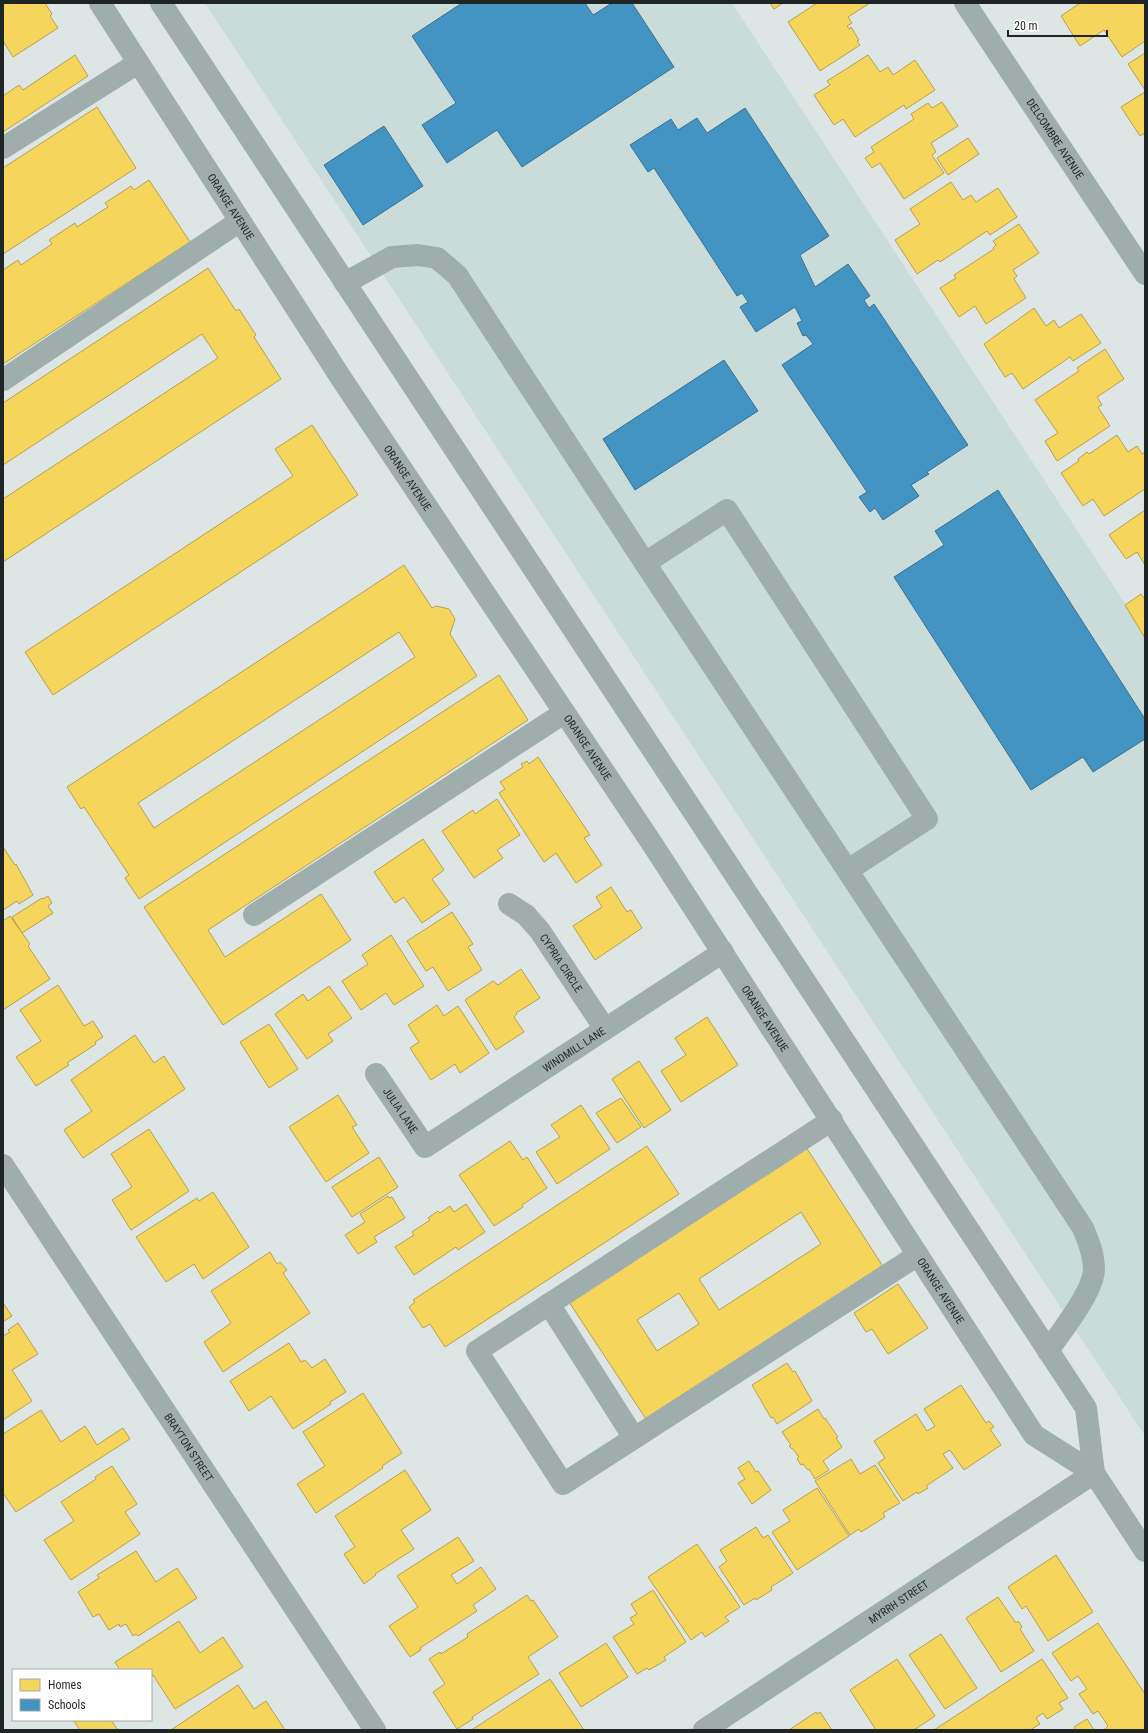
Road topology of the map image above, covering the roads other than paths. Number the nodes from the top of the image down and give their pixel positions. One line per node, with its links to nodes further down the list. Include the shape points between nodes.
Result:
1 (100, 3): 4 (street, ORANGE AVENUE)
2 (161, 3): 8 (street, ORANGE AVENUE)
3 (965, 3): 7 (street, DELCOMBRE AVENUE)
4 (138, 63): 5 (street); 6 (street, ORANGE AVENUE)
5 (3, 148)
6 (240, 221): 9 (street); 11 (street, ORANGE AVENUE)
7 (1145, 274)
8 (345, 284): 10 (street, via 392,257 418,255 438,258 457,274); 23 (street, ORANGE AVENUE)
9 (3, 380)
10 (645, 563): 12 (street); 12 (street, via 727,510 927,819)
11 (564, 713): 14 (street); 15 (street, ORANGE AVENUE)
12 (848, 870): 23 (street, via 1083,1228 1092,1250 1094,1272 1087,1292)
13 (509, 904): 16 (street, CYPRIA CIRCLE, via 526,915 540,931)
14 (254, 915)
15 (722, 952): 16 (street, WINDMILL LANE); 18 (street, ORANGE AVENUE)
16 (605, 1029): 19 (street, WINDMILL LANE)
17 (376, 1074): 19 (street, JULIA LANE)
18 (832, 1120): 21 (street, ORANGE AVENUE); 22 (street)
19 (426, 1147)
20 (3, 1165): 27 (street, BRAYTON STREET)
21 (918, 1255): 24 (street); 25 (street, ORANGE AVENUE, via 1034,1435)
22 (549, 1304): 24 (street); 24 (street, via 477,1351 563,1484)
23 (1048, 1351): 25 (street, ORANGE AVENUE, via 1086,1408)
24 (634, 1438)
25 (1094, 1473): 26 (street, ORANGE AVENUE); 28 (street, MYRRH STREET)
26 (1144, 1547)
27 (375, 1730)
28 (704, 1730)

